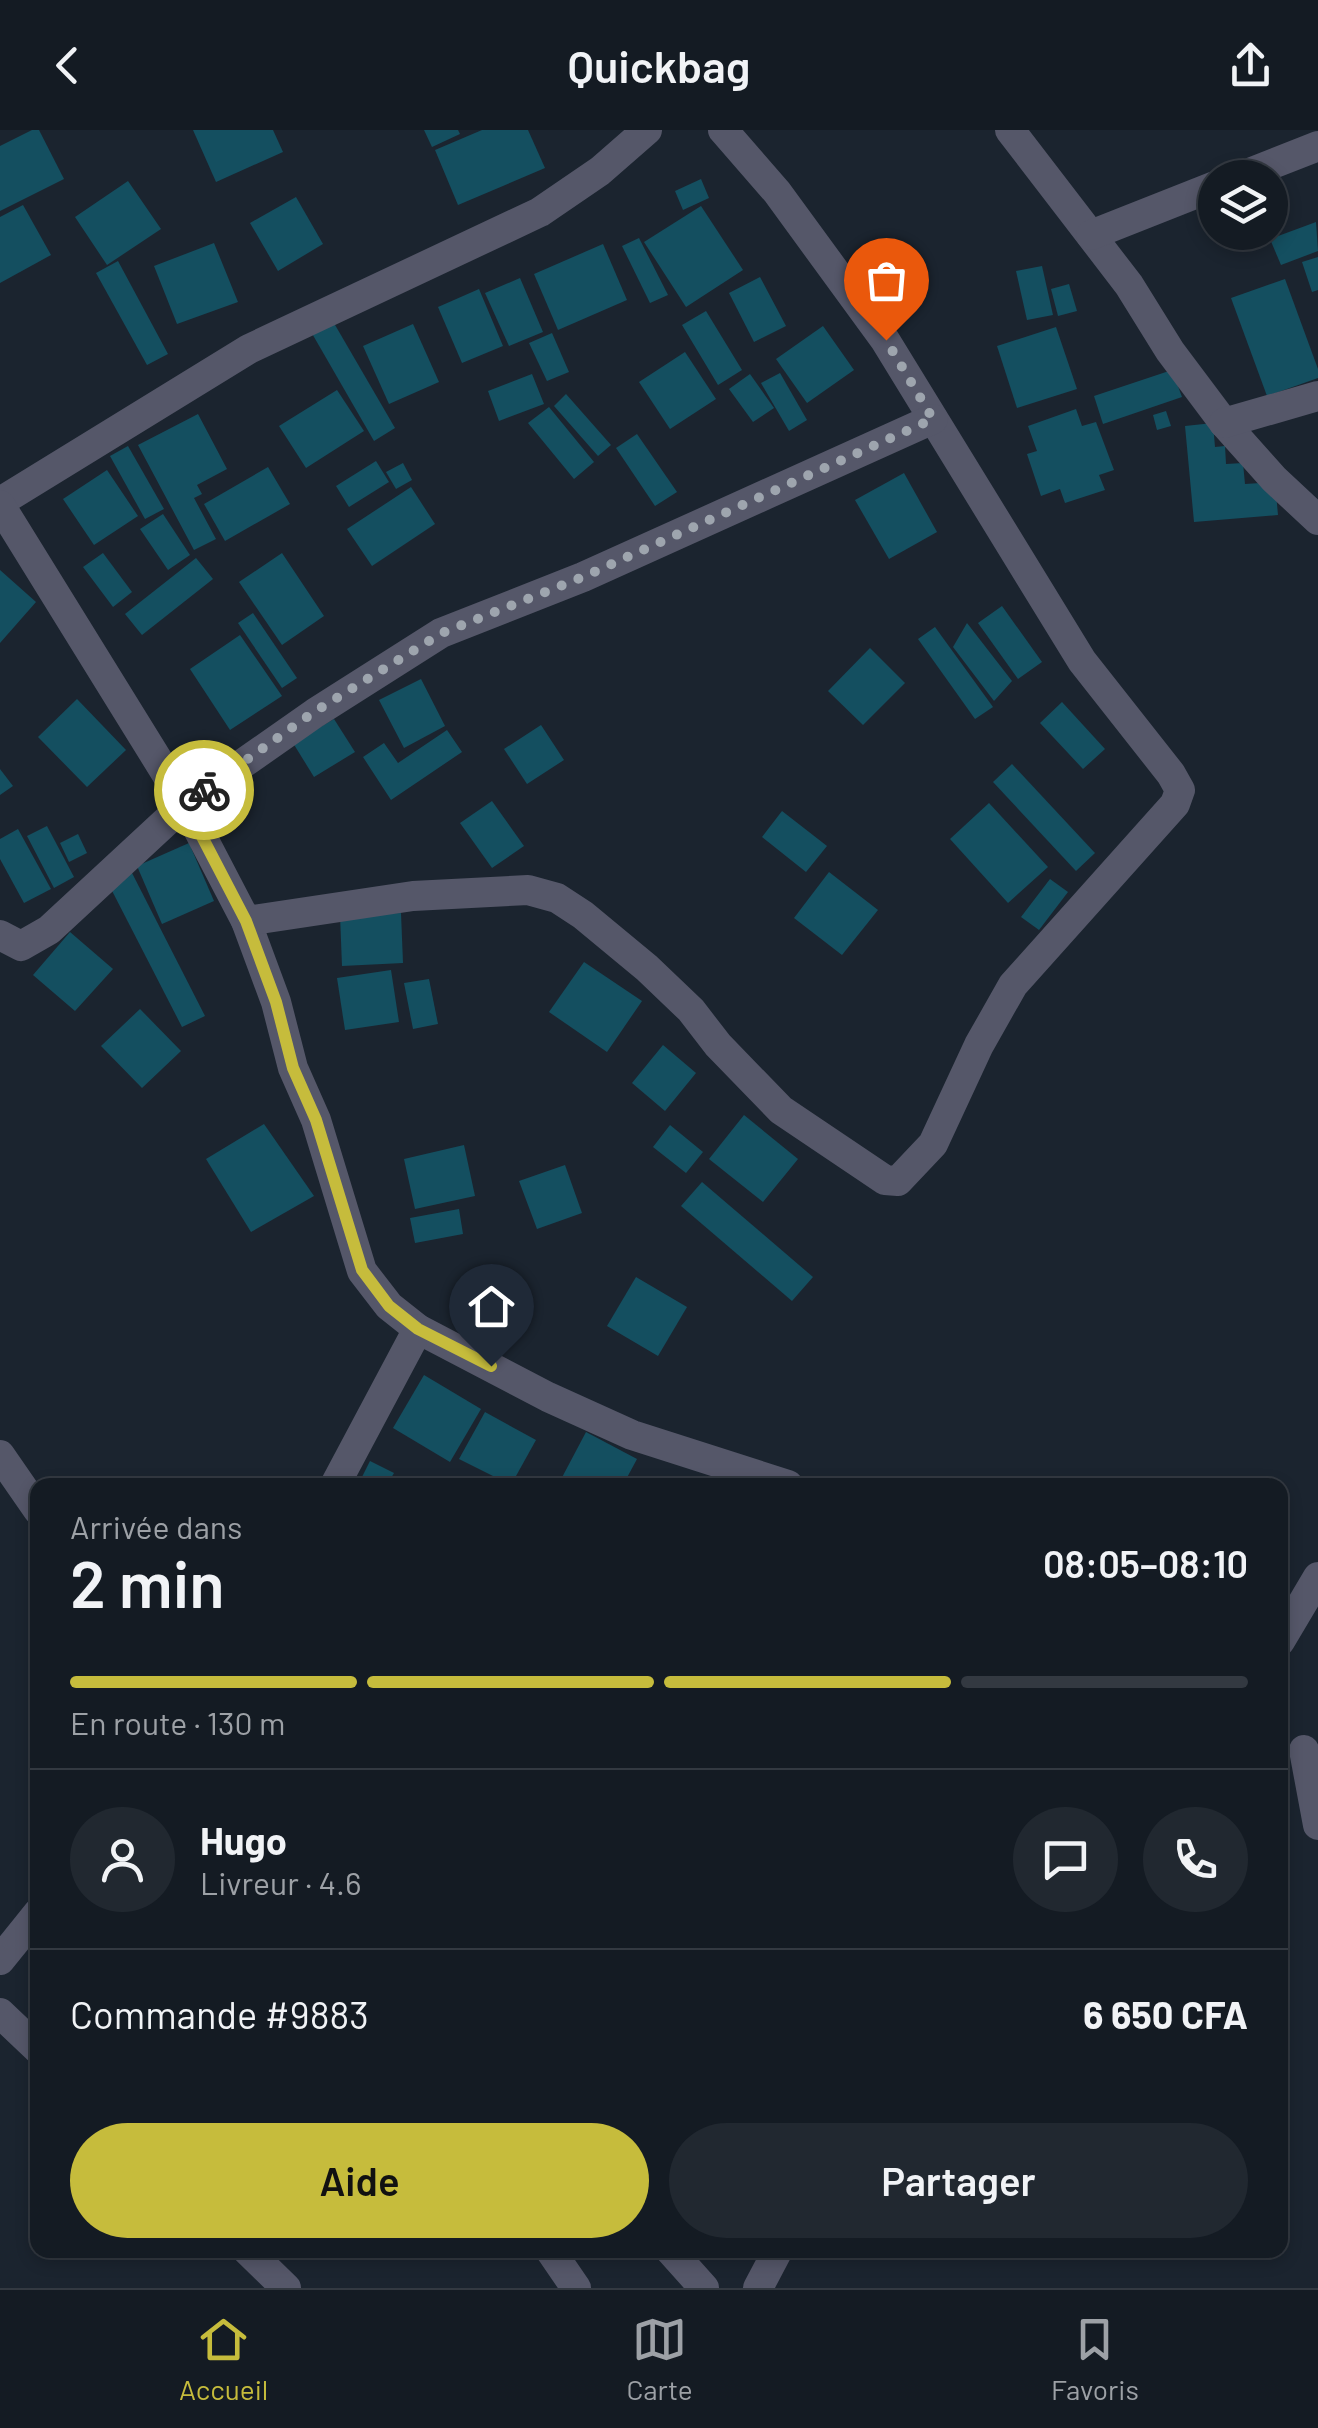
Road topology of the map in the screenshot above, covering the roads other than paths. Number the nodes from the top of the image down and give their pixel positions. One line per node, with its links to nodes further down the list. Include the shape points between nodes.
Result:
1 (647, 130): 11 (street, via 540,212 249,348)
2 (723, 130): 9 (street, via 886,340)
3 (1010, 130): 7 (street)
4 (1318, 146): 5 (street)
5 (1283, 160)
6 (1198, 193): 7 (street)
7 (1091, 234): 10 (street)
8 (1318, 396): 10 (street)
9 (933, 419): 13 (street, via 442,633 314,712); 14 (street, via 1082,661 1180,790 1175,804 1013,985 934,1144 898,1181 885,1180 799,1124 648,968 556,898 528,890 413,896)
10 (1224, 423): 12 (street)
11 (0, 504): 13 (street)
12 (1318, 520)
13 (185, 804): 14 (street); 15 (street, via 49,930 21,946)
14 (246, 921): 16 (street, via 362,1270 389,1306)
15 (0, 935)
16 (418, 1329): 18 (street); 19 (street, via 632,1435)
17 (0, 1455): 20 (street)
18 (339, 1478)
19 (766, 1478)
20 (30, 1498)
21 (1318, 1577): 22 (street)
22 (1288, 1627)
23 (1301, 1749): 24 (street)
24 (1318, 1825)
25 (30, 1923): 26 (street)
26 (0, 1960)
27 (0, 2013): 28 (street)
28 (30, 2041)
29 (255, 2258): 33 (street)
30 (555, 2258): 34 (street)
31 (677, 2258): 35 (street)
32 (774, 2258): 36 (street)
33 (286, 2288)
34 (576, 2288)
35 (704, 2288)
36 (758, 2288)

